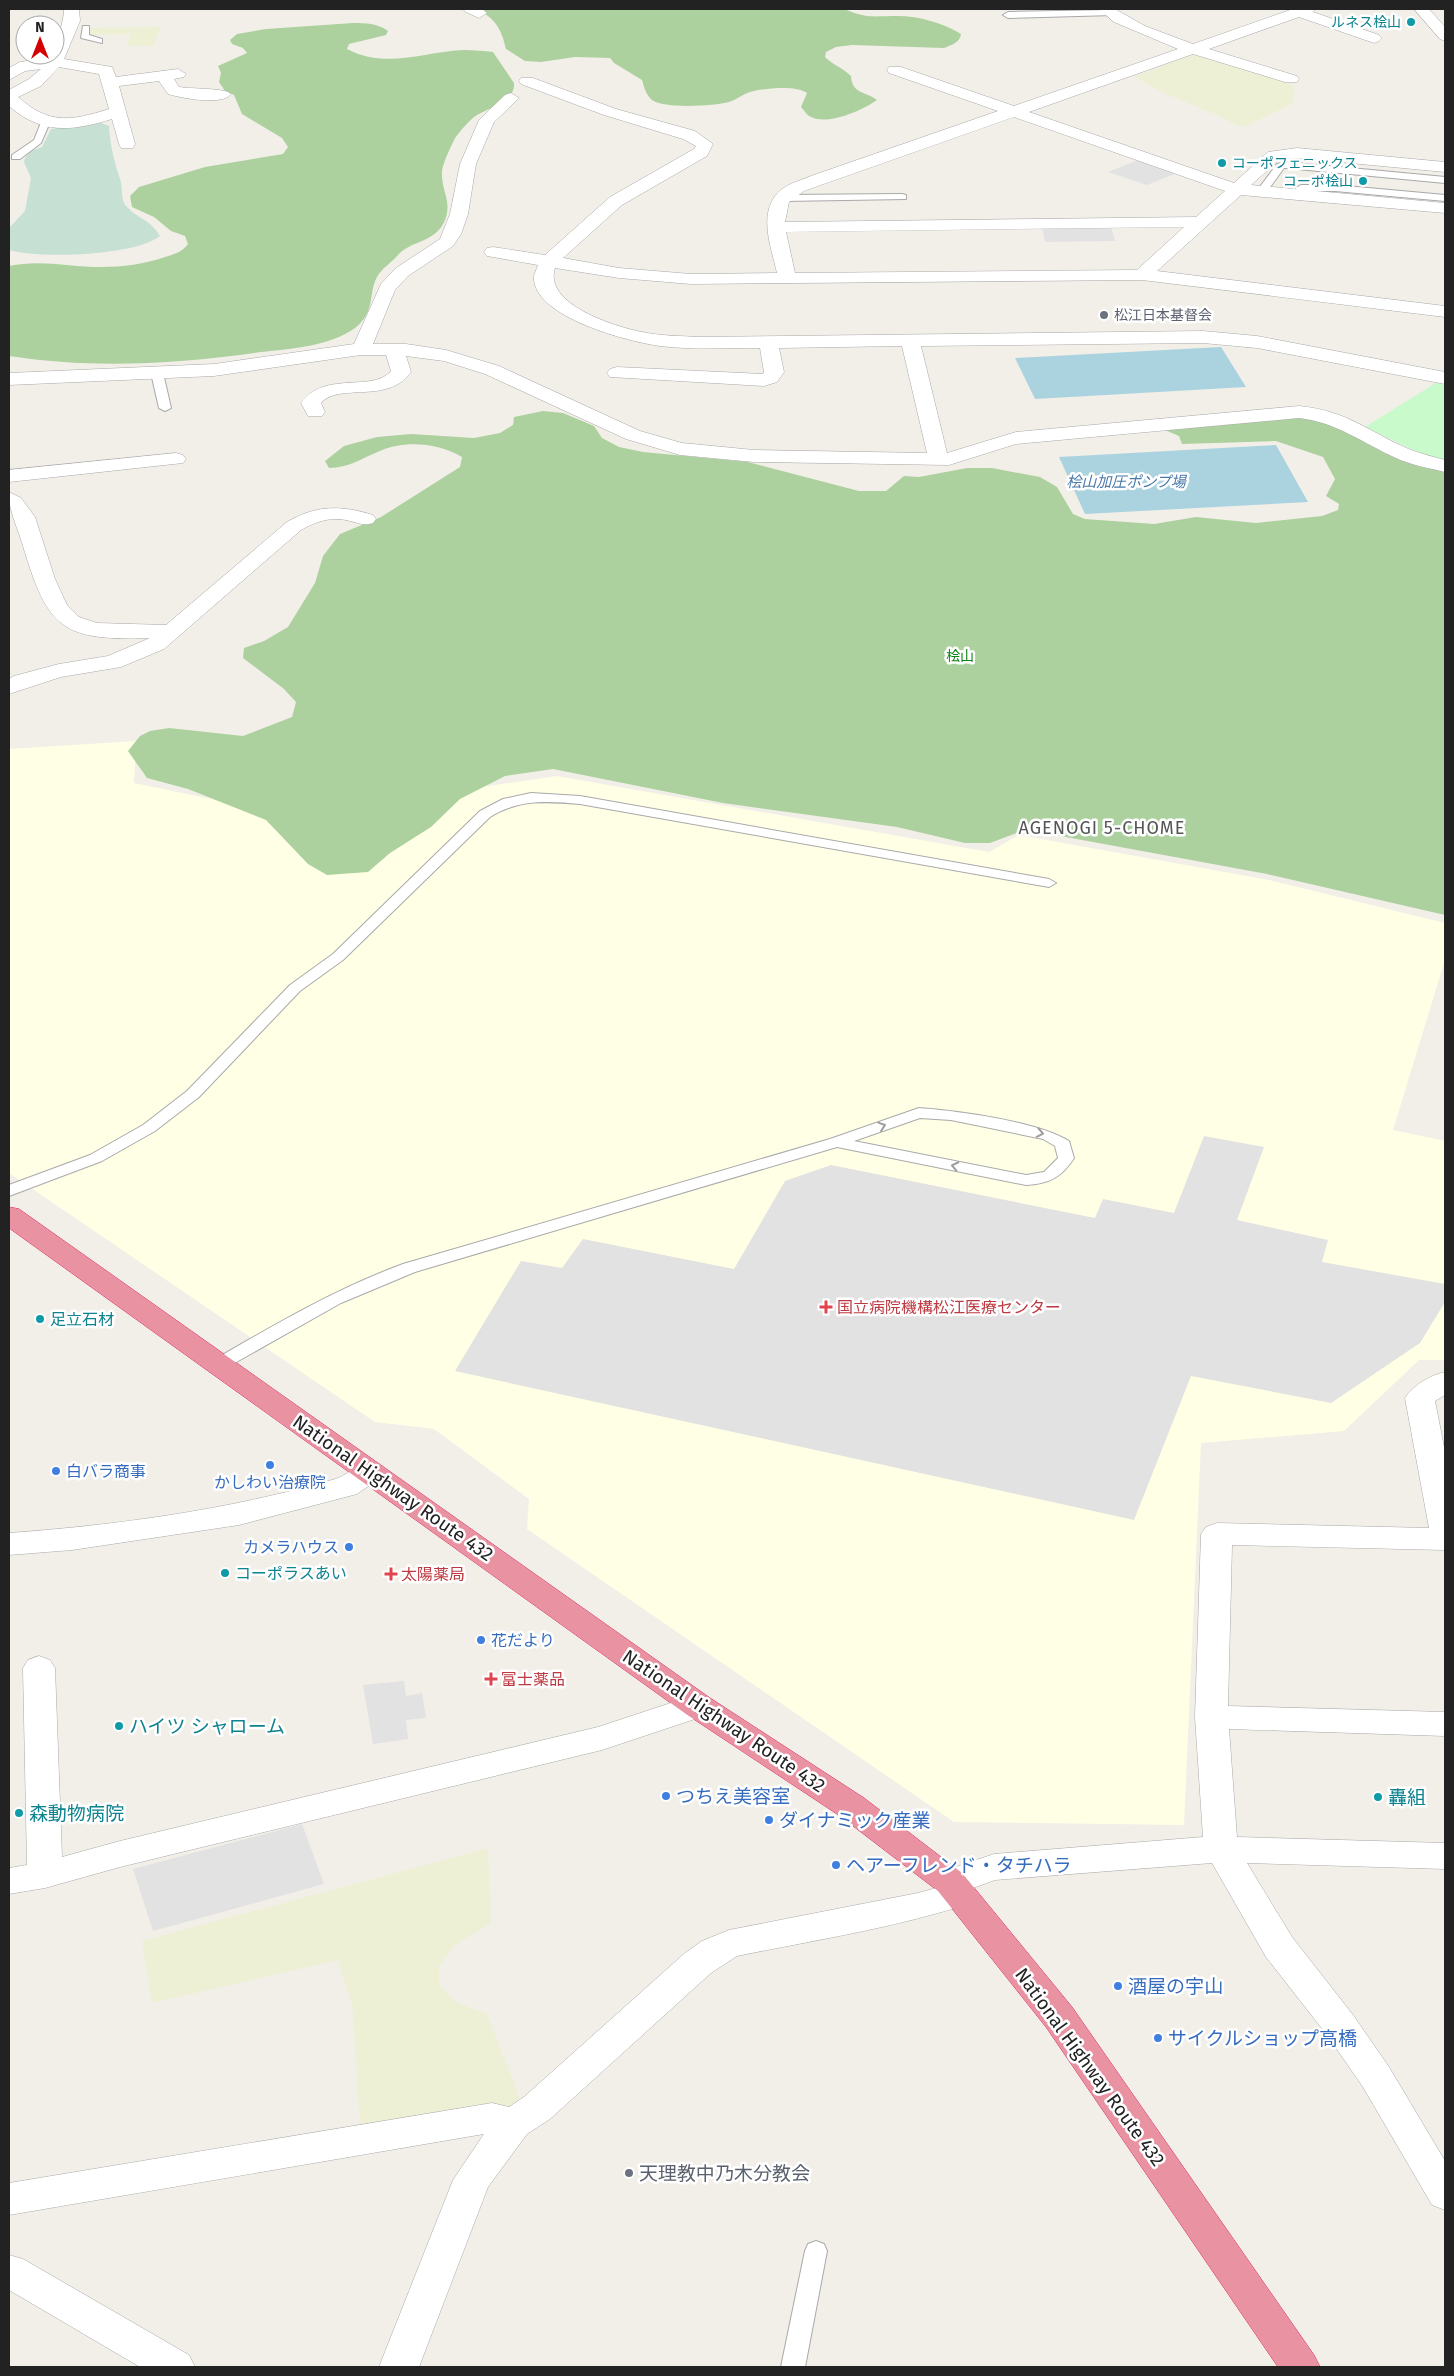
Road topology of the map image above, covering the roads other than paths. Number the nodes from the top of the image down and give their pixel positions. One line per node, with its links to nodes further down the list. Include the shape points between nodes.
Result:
1 (72, 9): 8 (street, via 72,20)
2 (1421, 9): 7 (street)
3 (1303, 10): 9 (street); 11 (street)
4 (1109, 11): 5 (lane); 11 (street, via 1140,28)
5 (1008, 15)
6 (86, 28): 10 (lane, via 84,36)
7 (1445, 36)
8 (65, 37)
9 (1374, 38)
10 (98, 41)
11 (1193, 48): 17 (street); 24 (street)
12 (65, 64): 19 (street, via 106,70)
13 (34, 65): 16 (street, via 20,67)
14 (53, 65): 21 (street, via 31,87)
15 (895, 70): 24 (street)
16 (9, 75)
17 (1291, 80)
18 (527, 81): 40 (street, via 610,112 689,135 705,144 701,152 616,201)
19 (110, 82): 20 (street, via 171,75 174,91); 23 (street)
20 (223, 94)
21 (9, 96): 25 (street)
22 (511, 98): 46 (street, via 487,120 468,164 452,234 447,242 402,272 387,288)
23 (116, 112): 25 (street, via 85,120); 26 (street)
24 (1013, 112): 30 (street); 34 (street, via 801,183)
25 (45, 122): 27 (lane, via 38,141)
26 (127, 144)
27 (16, 157)
28 (1445, 167): 30 (street, via 1290,154 1274,156)
29 (1445, 180): 31 (lane, via 1287,165 1281,166)
30 (1236, 189): 31 (street); 37 (street)
31 (1260, 192): 32 (street)
32 (1298, 196): 35 (lane, via 1301,188 1335,188); 36 (street)
33 (902, 197): 34 (lane)
34 (783, 198): 38 (street)
35 (1445, 198)
36 (1445, 208)
37 (1199, 222): 38 (street); 41 (street)
38 (776, 226): 42 (street)
39 (493, 252): 40 (street)
40 (548, 262): 42 (street, via 655,277); 45 (street, via 542,270 547,292 564,306 597,324 635,336 671,342)
41 (1142, 275): 42 (street); 43 (street)
42 (788, 279)
43 (1445, 312)
44 (910, 340): 45 (street); 50 (street, via 1203,337 1257,342); 55 (street)
45 (768, 342): 48 (street, via 774,372 764,380)
46 (361, 349): 47 (street); 49 (street, via 247,366)
47 (394, 349): 53 (street, via 401,372 397,378 319,394 312,400); 55 (street, via 440,355 492,370 633,435 680,449 754,456)
48 (618, 373)
49 (158, 374): 51 (street); 52 (lane)
50 (1445, 378)
51 (9, 380)
52 (165, 408)
53 (315, 412)
54 (176, 459): 57 (street)
55 (938, 459): 56 (street, via 960,457 1016,438 1300,412 1324,414 1403,454)
56 (1445, 466)
57 (9, 476)
58 (9, 498): 60 (street, via 22,510 41,570 68,620 96,630)
59 (366, 519): 60 (street, via 329,512 307,518)
60 (169, 631): 61 (street, via 156,644 113,662)
61 (13, 680)
62 (1049, 883): 64 (lane, via 580,800 543,796 511,800 485,814 338,957 295,988 193,1094 149,1128 96,1158)
63 (836, 1142): 63 (lane, one-way to 63, via 932,1112 1048,1135 1062,1144 1066,1158 1054,1175 1026,1180); 66 (lane, via 370,1281)
64 (9, 1190)
65 (12, 1222): 66 (highway, National Highway Route 432)
66 (218, 1365): 68 (highway, National Highway Route 432)
67 (1445, 1381): 69 (street, via 1420,1398)
68 (369, 1471): 71 (street, via 346,1487 238,1516 91,1537); 73 (highway, National Highway Route 432)
69 (1445, 1532)
70 (1445, 1539): 74 (street, via 1217,1534)
71 (9, 1544)
72 (39, 1668): 78 (street)
73 (698, 1706): 78 (street, via 602,1738); 80 (highway, National Highway Route 432, via 852,1807)
74 (1211, 1717): 75 (street); 76 (street)
75 (1445, 1724)
76 (1221, 1849): 77 (street); 80 (street, via 994,1867); 82 (street, via 1279,1947 1376,2077)
77 (1445, 1856)
78 (45, 1875): 79 (street)
79 (9, 1882)
80 (955, 1888): 81 (street, via 918,1906 729,1944 715,1951 537,2108); 89 (highway, National Highway Route 432, via 1059,2017)
81 (514, 2123): 83 (street, via 492,2118); 87 (street, via 472,2180)
82 (1445, 2194)
83 (9, 2199)
84 (816, 2252): 88 (lane)
85 (9, 2271): 86 (street)
86 (175, 2367)
87 (399, 2367)
88 (794, 2367)
89 (1300, 2367)

